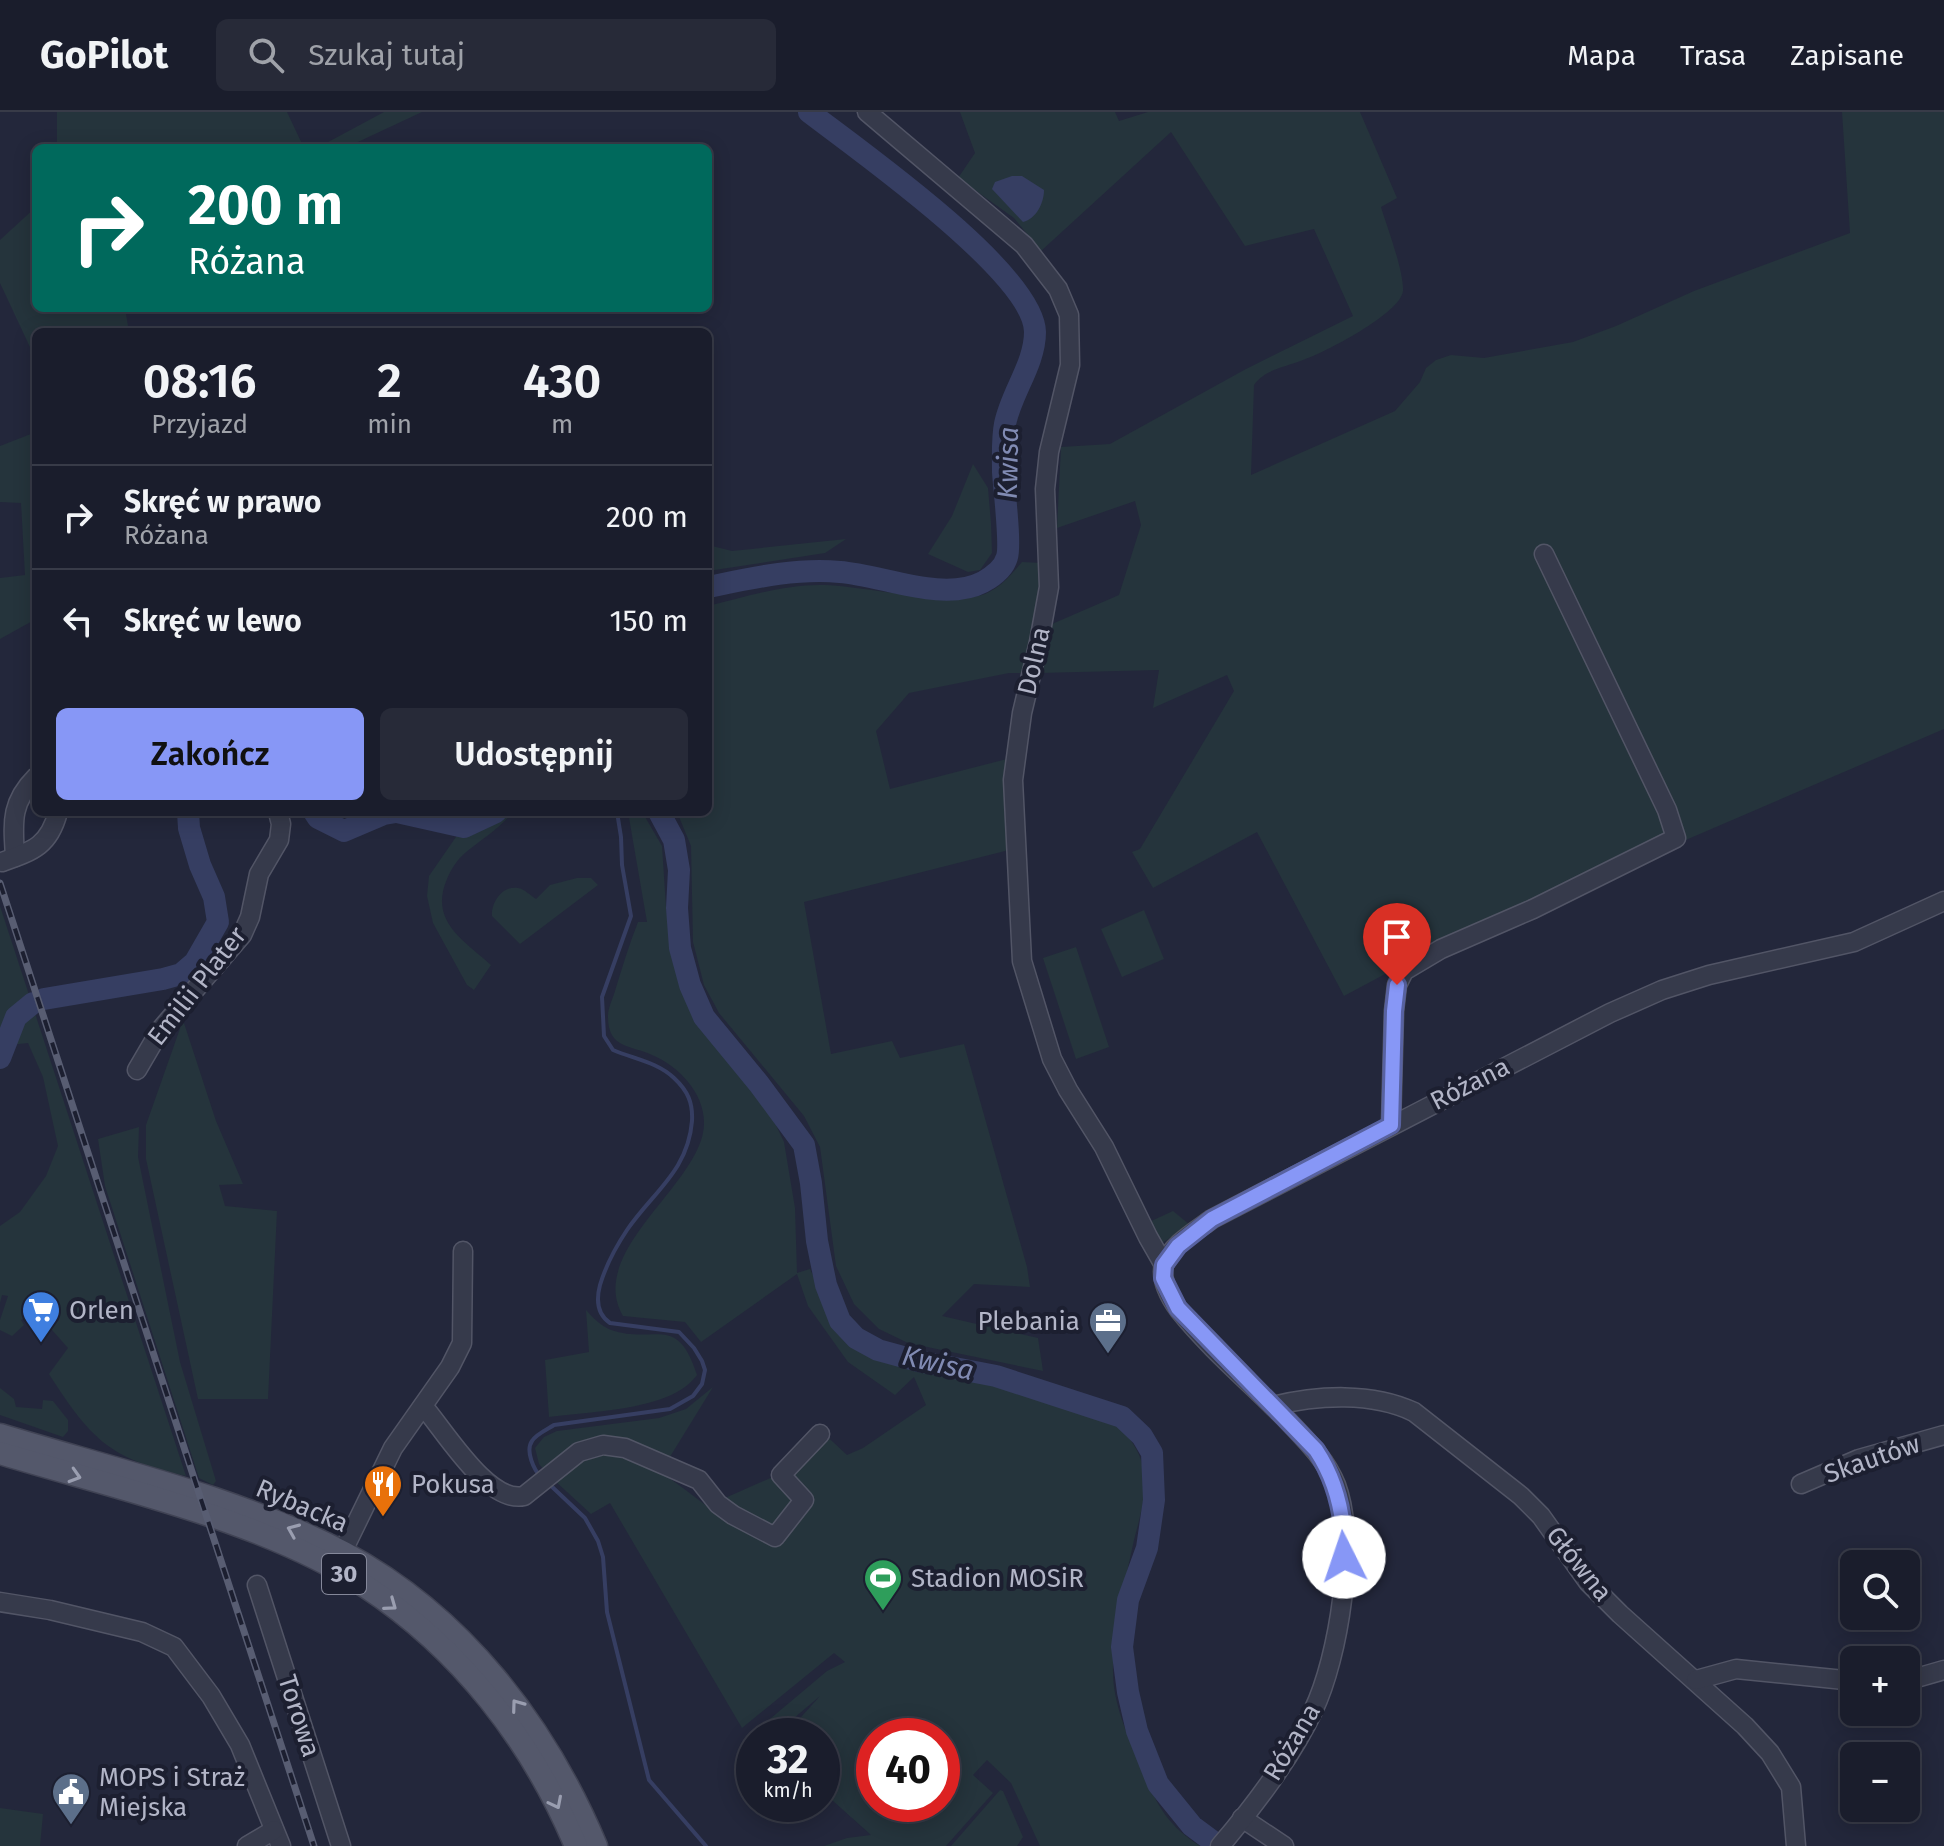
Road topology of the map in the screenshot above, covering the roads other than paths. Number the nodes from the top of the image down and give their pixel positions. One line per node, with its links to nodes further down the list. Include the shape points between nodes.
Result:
1 (867, 112): 12 (street, Dolna, via 1024,245 1058,289 1069,315 1070,365 1045,489 1049,587 1013,780 1022,961 1052,1059)
2 (1544, 554): 10 (street, via 1676,838 1404,971 1394,1011)
3 (32, 782): 7 (street, via 14,809)
4 (0, 798): 7 (street)
5 (57, 816): 7 (street, via 38,848 9,860)
6 (279, 816): 9 (street, Emilii Plater, via 279,840 259,874 242,935 170,1018)
7 (13, 826)
8 (1944, 901): 10 (street, Różana, via 1854,942 1662,990)
9 (137, 1070)
10 (1391, 1125): 12 (street, Różana, via 1212,1219 1178,1246)
11 (463, 1251): 13 (street, via 462,1343)
12 (1164, 1265): 14 (street, Różana, via 1163,1278 1178,1308)
13 (423, 1406): 15 (street, via 495,1489 516,1498 579,1452 603,1445 625,1448 699,1480 718,1504 775,1537 804,1500 781,1475); 20 (street, via 393,1448)
14 (1273, 1406): 25 (street, Główna, via 1348,1398 1388,1402 1414,1412 1521,1496 1588,1582); 27 (street, Różana, via 1316,1450 1337,1488 1345,1534 1344,1580 1321,1692 1298,1738)
15 (820, 1434)
16 (0, 1435): 20 (main road, Rybacka / 30, one-way to 16, via 277,1523)
17 (1944, 1435): 19 (street, Skautów, via 1859,1459)
18 (0, 1453): 20 (main road, Rybacka / 30, one-way to 20, via 201,1513)
19 (1801, 1484)
20 (338, 1561): 31 (main road, Rybacka / 30, one-way to 31, via 473,1678 536,1764); 32 (main road, Rybacka / 30, one-way to 20, via 541,1740 476,1655 409,1595)
21 (257, 1585): 30 (street, Torowa)
22 (0, 1602): 28 (street, via 142,1632 174,1647 240,1745)
23 (1944, 1670): 24 (street)
24 (1920, 1677)
25 (1696, 1680): 26 (street, via 1736,1669); 35 (street, Główna, via 1770,1753 1791,1787)
26 (1840, 1680)
27 (1238, 1824): 33 (street, Różana); 34 (street)
28 (278, 1838): 29 (street)
29 (247, 1846)
30 (341, 1846)
31 (576, 1846)
32 (596, 1846)
33 (1220, 1846)
34 (1284, 1846)
35 (1796, 1846)

